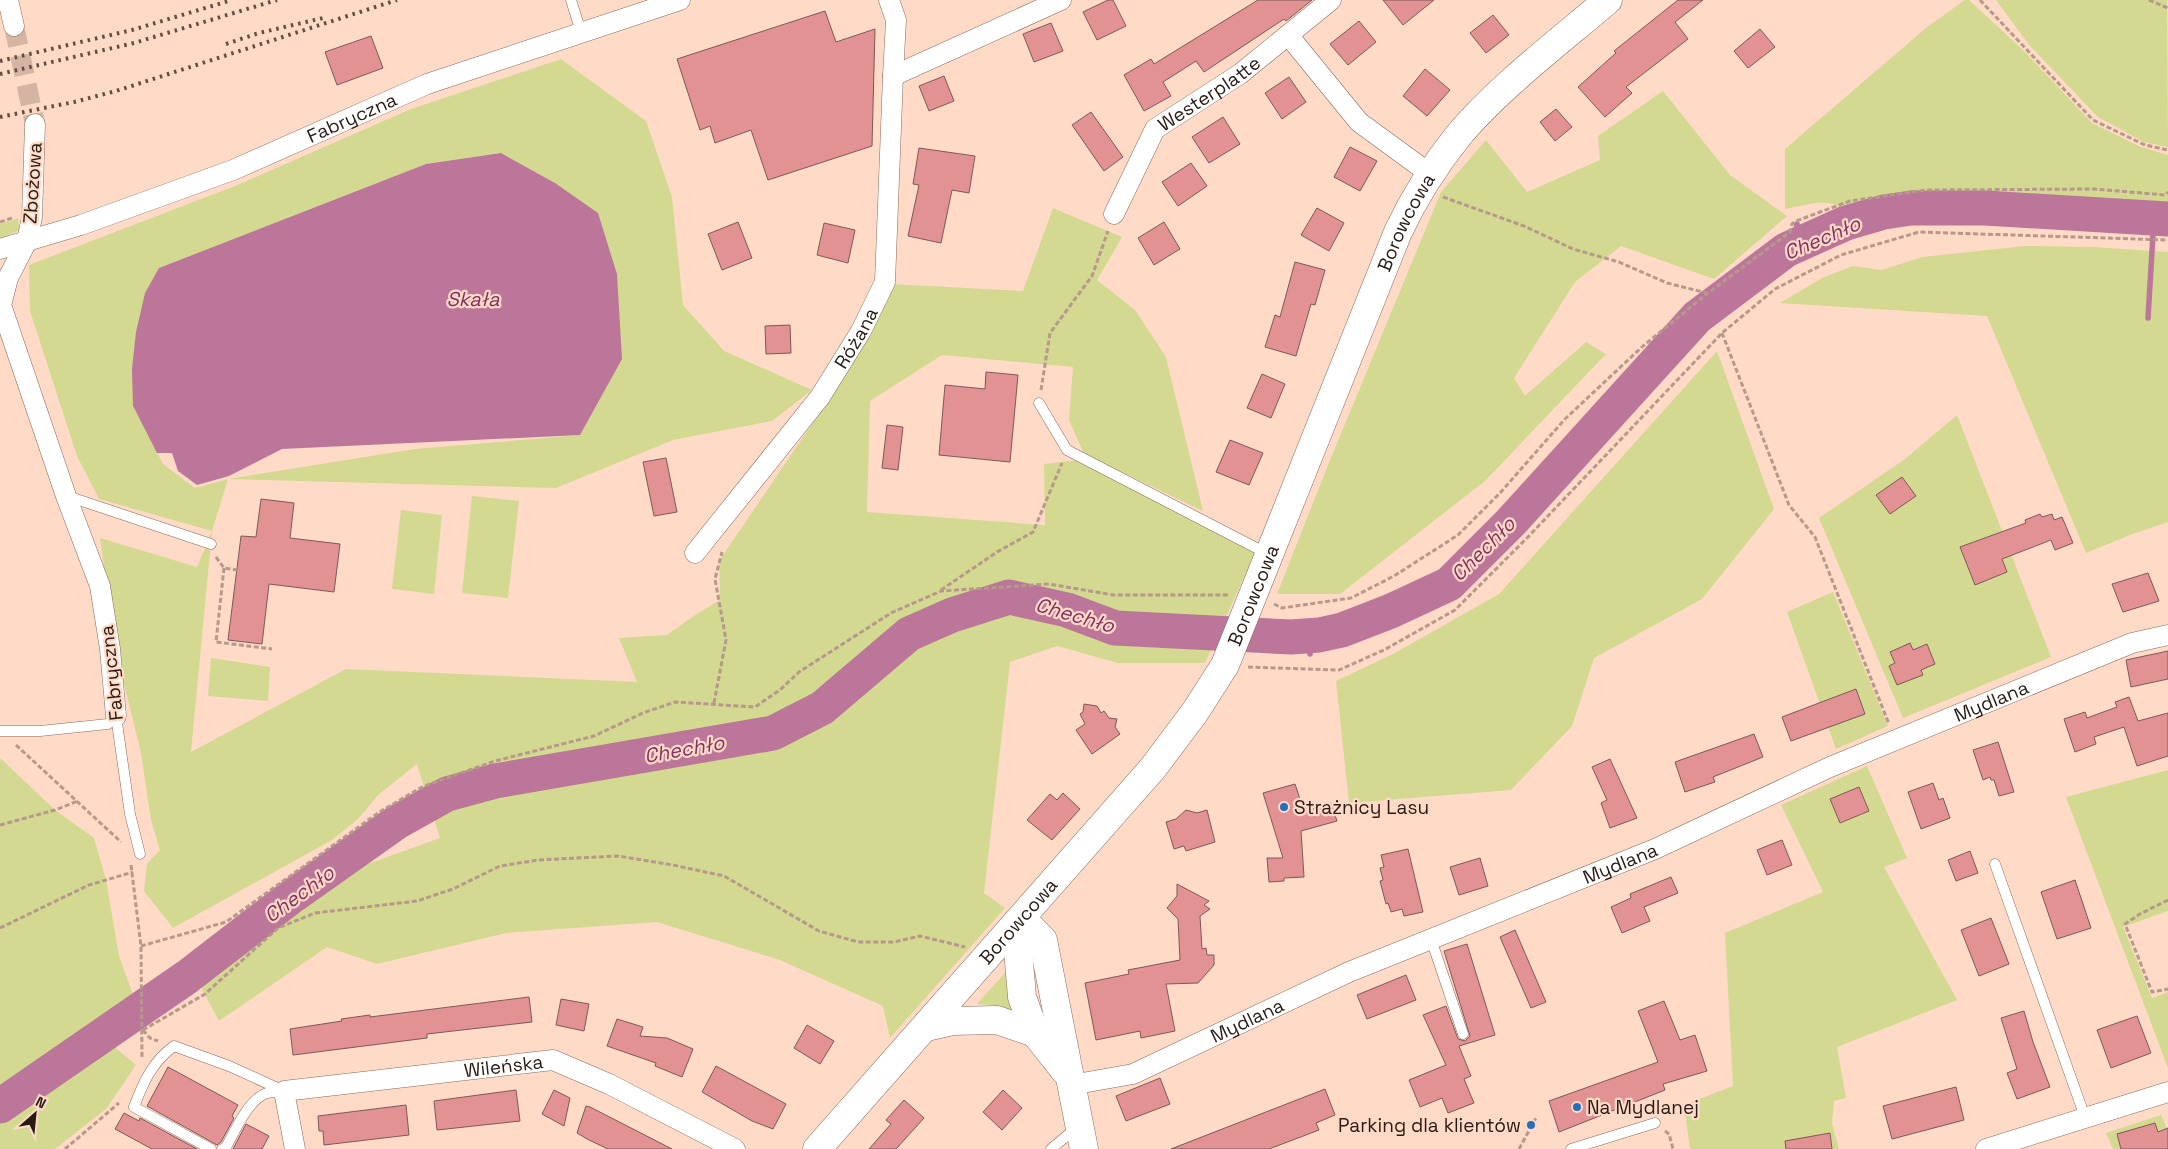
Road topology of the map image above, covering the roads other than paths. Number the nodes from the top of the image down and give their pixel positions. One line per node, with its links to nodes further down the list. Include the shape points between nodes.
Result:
1 (8, 0): 9 (street)
2 (571, 0): 10 (lane)
3 (680, 0): 10 (street, Fabryczna)
4 (889, 0): 12 (street, Różana, via 896,20)
5 (1061, 0): 8 (street)
6 (1331, 0): 11 (street, Westerplatte)
7 (1608, 0): 14 (street, Borowcowa, via 1493,101 1459,135)
8 (1029, 7): 12 (street)
9 (14, 26)
10 (581, 32): 16 (street, Fabryczna, via 427,84 233,170)
11 (1288, 35): 14 (street, via 1359,122); 15 (street, Westerplatte, via 1240,74 1155,128)
12 (893, 76): 22 (street, Różana, via 885,282 861,332 820,397)
13 (35, 124): 16 (street, Zbożowa, via 32,217)
14 (1425, 182): 23 (street, Borowcowa, via 1398,232)
15 (1114, 214)
16 (27, 242): 17 (street, Fabryczna); 18 (street, Fabryczna, via 8,278)
17 (0, 249)
18 (1, 304): 20 (street, Fabryczna)
19 (1039, 403): 23 (lane, via 1067,450)
20 (66, 496): 21 (lane); 25 (street, Fabryczna, via 100,586)
21 (211, 544)
22 (695, 553)
23 (1268, 554): 29 (street, Borowcowa, via 1246,602 1225,665 1195,712 1153,768)
24 (2168, 636): 31 (street, Mydlana, via 2132,644 1830,767 1656,849)
25 (116, 716): 26 (lane, via 108,724 40,731); 27 (lane, Fabryczna, via 130,814)
26 (0, 731)
27 (140, 854)
28 (1995, 864): 39 (lane)
29 (1043, 894): 30 (street, Borowcowa); 32 (street)
30 (1019, 923): 32 (street); 33 (street, Borowcowa); 34 (street, via 1022,997)
31 (1432, 939): 35 (lane); 36 (street, Mydlana, via 1349,972 1133,1074)
32 (1043, 940): 36 (street)
33 (926, 1027): 34 (street, via 952,1021 997,1020); 46 (street, Borowcowa)
34 (1034, 1033): 36 (street)
35 (1463, 1034)
36 (1069, 1080): 41 (street)
37 (284, 1092): 42 (lane, via 229,1066 174,1046 163,1054 146,1077 134,1107); 43 (lane, via 265,1093 254,1102); 44 (street); 45 (street, Wileńska, via 553,1060 609,1084)
38 (2168, 1092): 39 (street)
39 (2085, 1117): 49 (street)
40 (1655, 1123): 48 (lane)
41 (1081, 1137): 47 (lane)
42 (210, 1149)
43 (222, 1149)
44 (295, 1149)
45 (735, 1149)
46 (817, 1149)
47 (1051, 1149)
48 (1571, 1149)
49 (1986, 1149)

